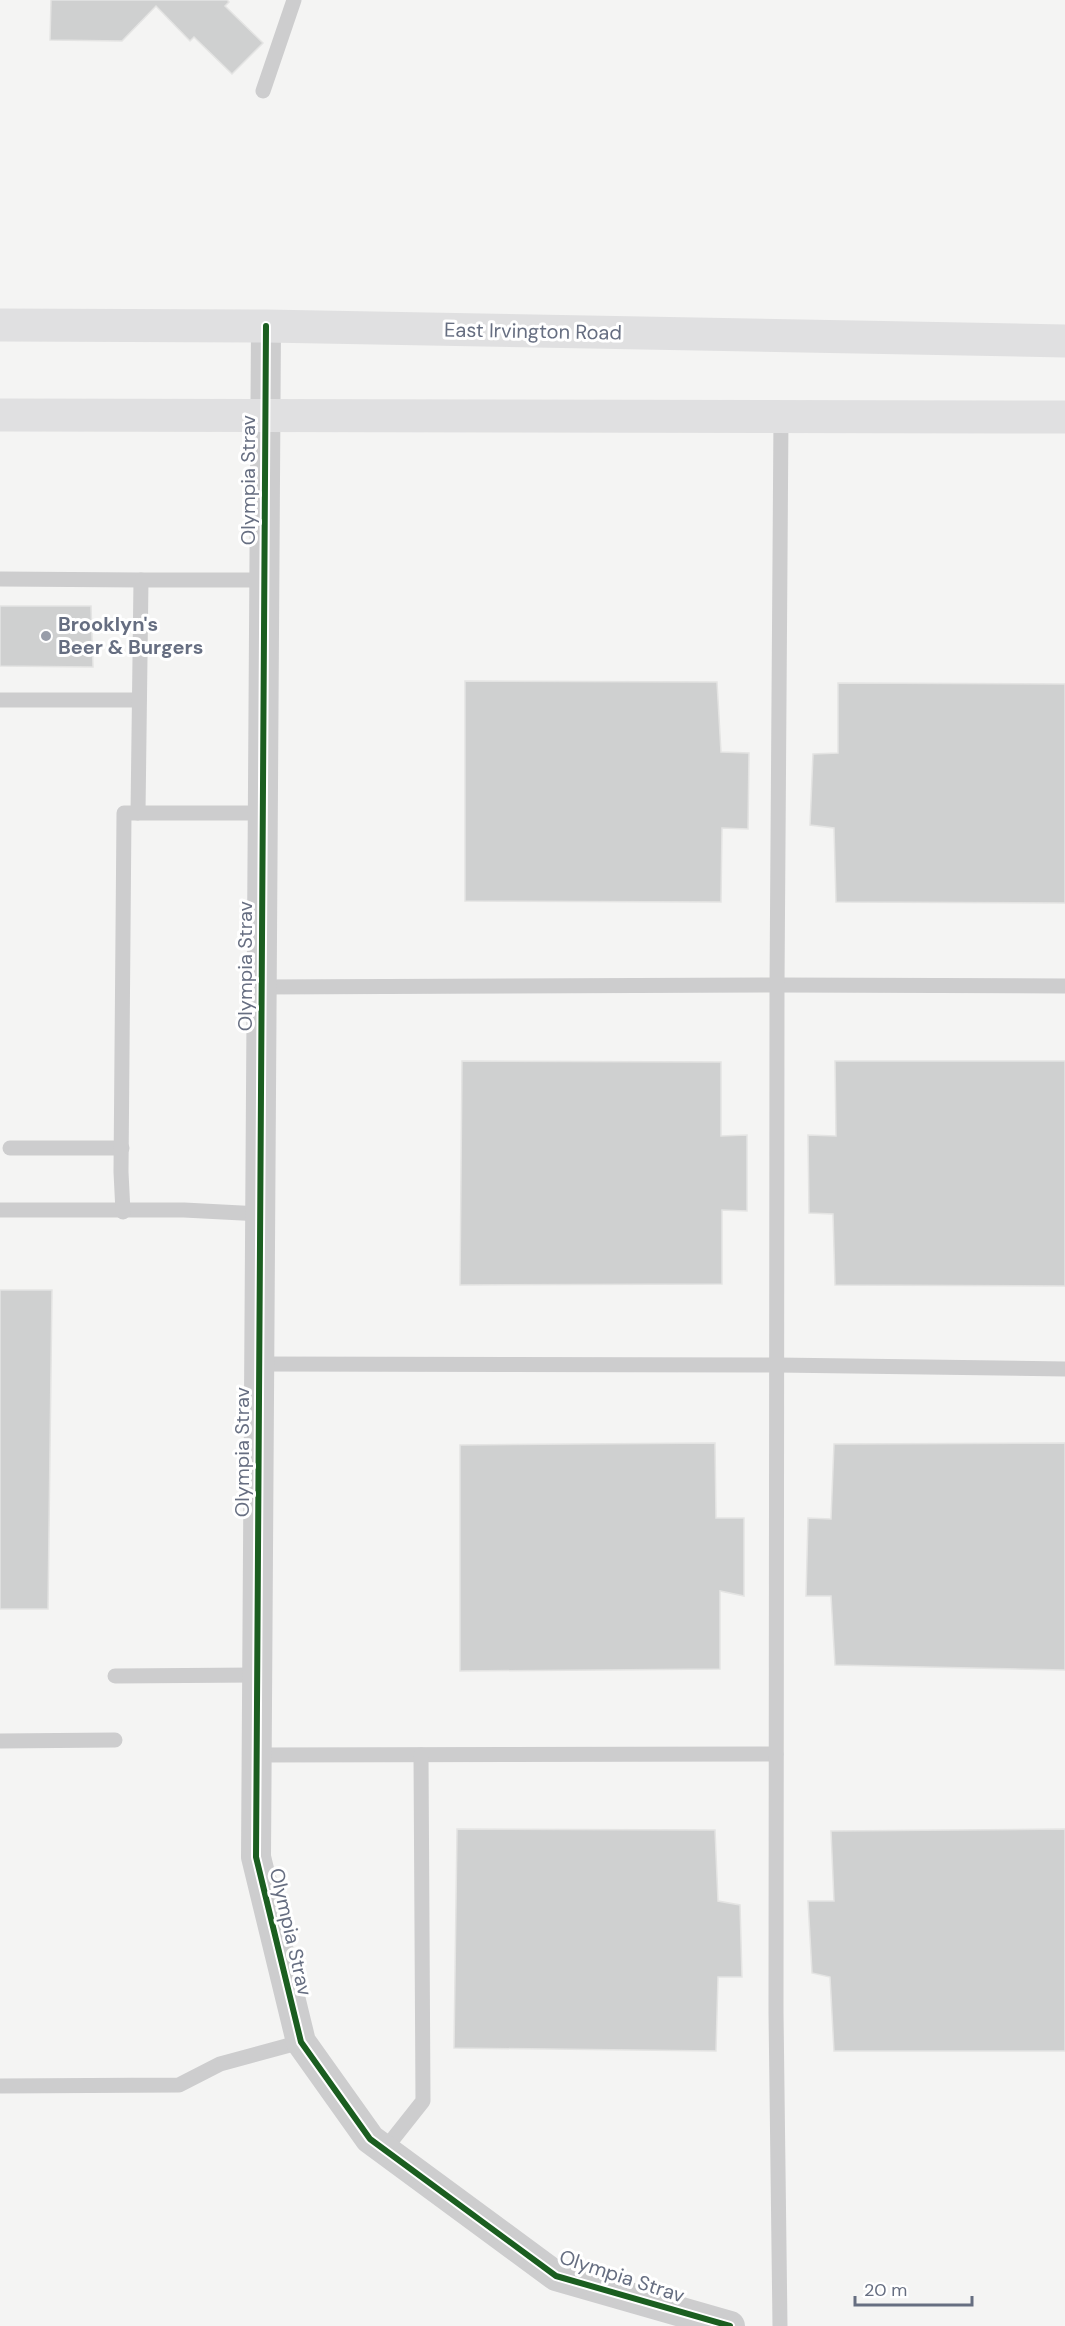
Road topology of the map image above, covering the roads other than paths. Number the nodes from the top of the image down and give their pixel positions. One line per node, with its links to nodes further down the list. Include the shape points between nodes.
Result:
1 (294, 0): 2 (lane)
2 (262, 91)
3 (0, 325): 4 (main road, East Irvington Road)
4 (266, 326): 5 (main road, East Irvington Road); 7 (street, Olympia Strav)
5 (1065, 341)
6 (0, 415): 7 (main road)
7 (265, 416): 8 (main road); 12 (street, Olympia Strav)
8 (781, 416): 9 (main road); 17 (lane)
9 (1065, 417)
10 (0, 579): 11 (lane)
11 (141, 580): 12 (lane); 14 (lane)
12 (264, 580): 16 (street, Olympia Strav)
13 (0, 700): 14 (lane)
14 (139, 700): 15 (lane)
15 (138, 813): 16 (lane); 21 (lane, via 124,813)
16 (262, 813): 19 (street, Olympia Strav)
17 (777, 985): 18 (lane); 19 (lane); 26 (lane)
18 (1065, 986)
19 (262, 987): 24 (street, Olympia Strav)
20 (10, 1148): 21 (lane)
21 (122, 1148): 23 (lane)
22 (0, 1210): 23 (lane)
23 (123, 1212): 24 (lane)
24 (260, 1214): 25 (street, Olympia Strav)
25 (259, 1364): 26 (lane); 28 (street, Olympia Strav)
26 (777, 1365): 27 (lane); 32 (lane)
27 (1065, 1369)
28 (258, 1675): 29 (lane); 33 (street, Olympia Strav)
29 (115, 1676)
30 (115, 1740): 31 (lane)
31 (0, 1741)
32 (776, 1754): 34 (lane); 39 (lane)
33 (257, 1755): 34 (lane); 35 (street, Olympia Strav, via 256,1857)
34 (421, 1755): 37 (lane, via 423,2101)
35 (301, 2042): 36 (lane, via 220,2064 179,2085); 37 (street, Olympia Strav, via 370,2139)
36 (0, 2086)
37 (385, 2149): 38 (street, Olympia Strav, via 556,2276)
38 (730, 2326)
39 (780, 2326)

